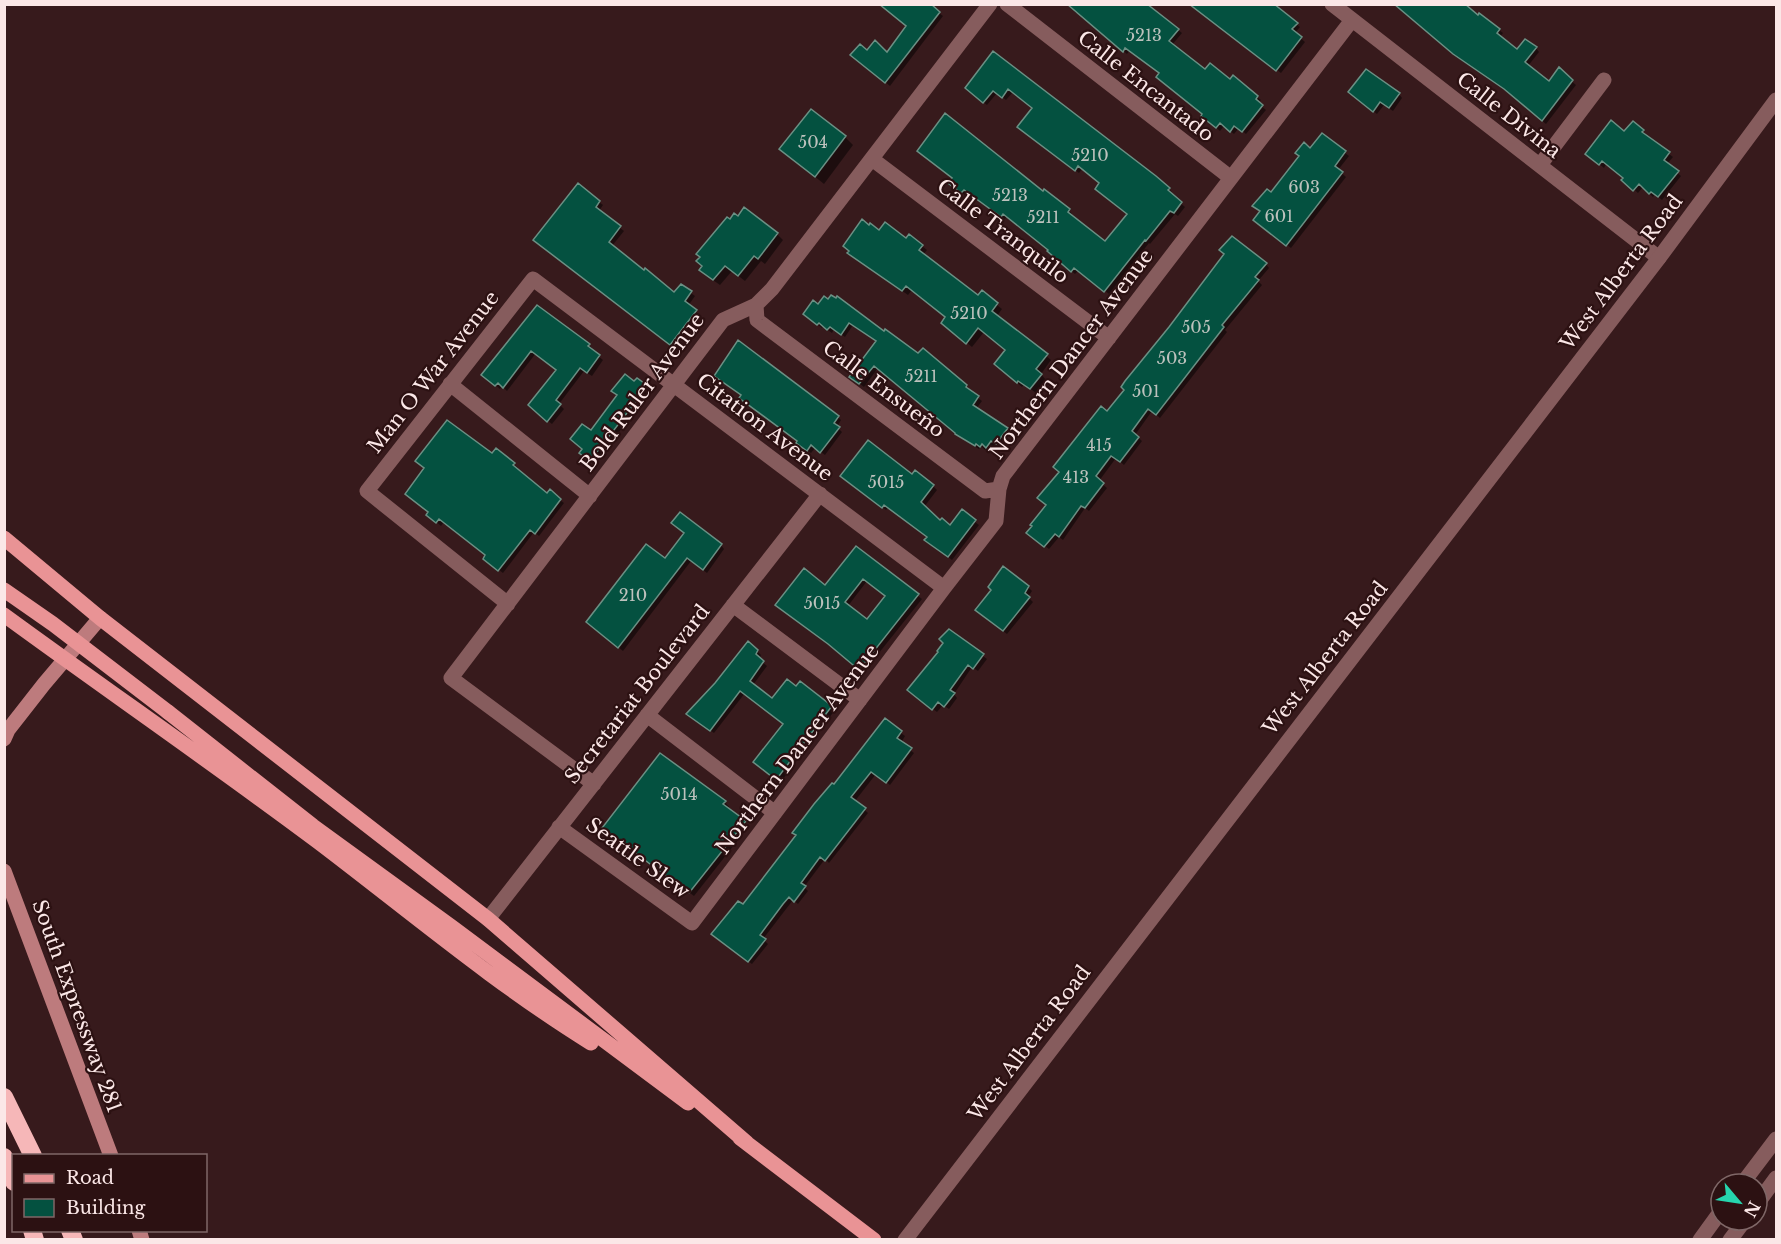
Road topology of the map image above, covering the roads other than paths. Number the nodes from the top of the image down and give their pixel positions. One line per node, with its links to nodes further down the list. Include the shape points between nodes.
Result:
1 (990, 4): 7 (street, Bold Ruler Avenue)
2 (1007, 4): 9 (street, Calle Encantado)
3 (1332, 4): 4 (street, Calle Divina)
4 (1352, 20): 8 (street, Calle Divina); 9 (street, Northern Dancer Avenue)
5 (1604, 80): 8 (street)
6 (1776, 100): 10 (street, West Alberta Road)
7 (872, 159): 12 (street, Bold Ruler Avenue); 13 (street, Calle Tranquilo)
8 (1540, 165): 10 (street, Calle Divina)
9 (1231, 178): 13 (street, Northern Dancer Avenue)
10 (1659, 258): 47 (street, West Alberta Road)
11 (532, 279): 14 (street, Man O War Avenue); 15 (street, Citation Avenue)
12 (756, 305): 15 (street, Bold Ruler Avenue, via 723,320); 16 (street, Calle Ensueño, via 757,320 985,491)
13 (1109, 338): 16 (street, Northern Dancer Avenue, via 1004,476)
14 (450, 384): 18 (street); 22 (street, Man O War Avenue, via 367,490)
15 (674, 385): 17 (street, Citation Avenue); 18 (street, Bold Ruler Avenue)
16 (999, 489): 20 (street, Northern Dancer Avenue, via 996,521)
17 (820, 494): 20 (street, Citation Avenue); 23 (street, Secretariat Boulevard)
18 (590, 496): 22 (street, Bold Ruler Avenue)
19 (4, 538): 25 (main road)
20 (944, 588): 28 (street, Northern Dancer Avenue)
21 (4, 590): 37 (main road, bridge)
22 (508, 604): 27 (street, Bold Ruler Avenue)
23 (733, 605): 28 (street); 29 (street, Secretariat Boulevard)
24 (4, 615): 26 (main road)
25 (100, 618): 26 (main road); 35 (main road)
26 (65, 660): 30 (main road); 37 (main road, via 316,841 549,1017)
27 (452, 678): 31 (street, Seattle Slew)
28 (860, 700): 32 (street, Northern Dancer Avenue)
29 (647, 715): 31 (street, Secretariat Boulevard); 32 (street)
30 (4, 739)
31 (594, 783): 33 (street, Secretariat Boulevard)
32 (775, 813): 36 (street, Northern Dancer Avenue)
33 (559, 827): 35 (street, Secretariat Boulevard); 36 (street, Seattle Slew)
34 (4, 871): 42 (main road, South Expressway 281)
35 (488, 919): 40 (main road)
36 (692, 924)
37 (670, 1091): 40 (main road)
38 (4, 1097): 41 (highway)
39 (1776, 1139): 44 (street)
40 (747, 1143): 46 (main road)
41 (32, 1154)
42 (111, 1154)
43 (4, 1157): 45 (highway)
44 (1751, 1172)
45 (12, 1177)
46 (874, 1239)
47 (905, 1239)

